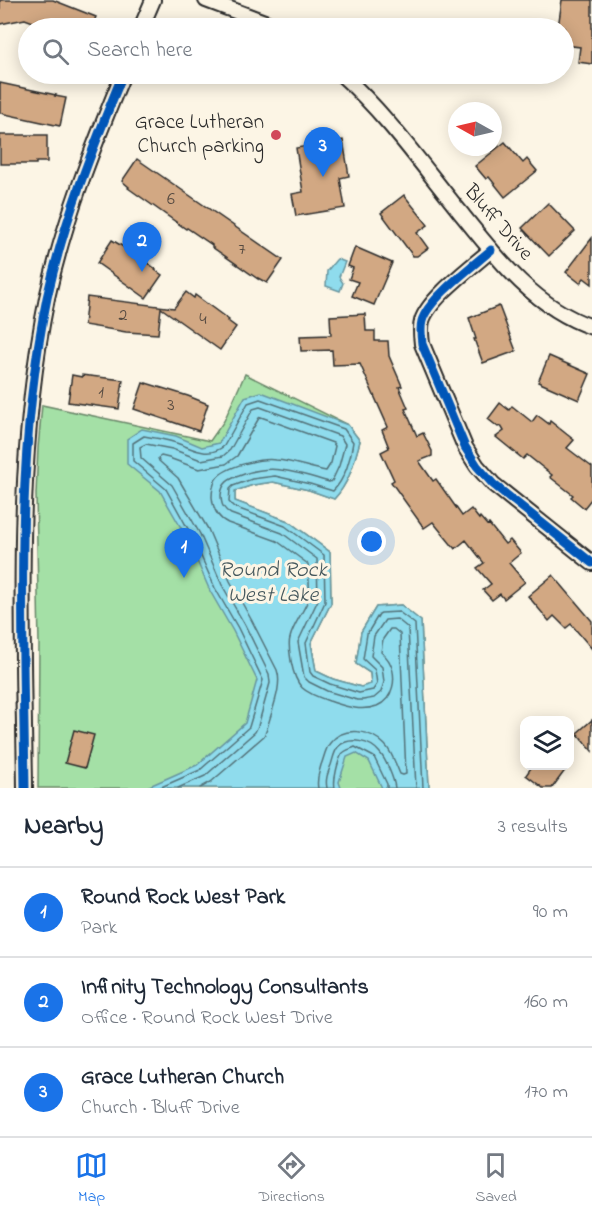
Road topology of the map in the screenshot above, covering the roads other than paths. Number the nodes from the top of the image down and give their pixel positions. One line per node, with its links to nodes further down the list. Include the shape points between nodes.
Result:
1 (153, 0): 3 (street)
2 (206, 0): 4 (street)
3 (145, 18)
4 (254, 18)
5 (119, 84): 10 (street, via 69,219 36,361 23,506)
6 (353, 84): 7 (street, Bluff Drive)
7 (491, 250): 8 (street, Bluff Drive, via 544,302); 9 (street, via 433,301 422,320 422,344 465,447 477,466 493,484)
8 (592, 327)
9 (592, 563)
10 (25, 788)

